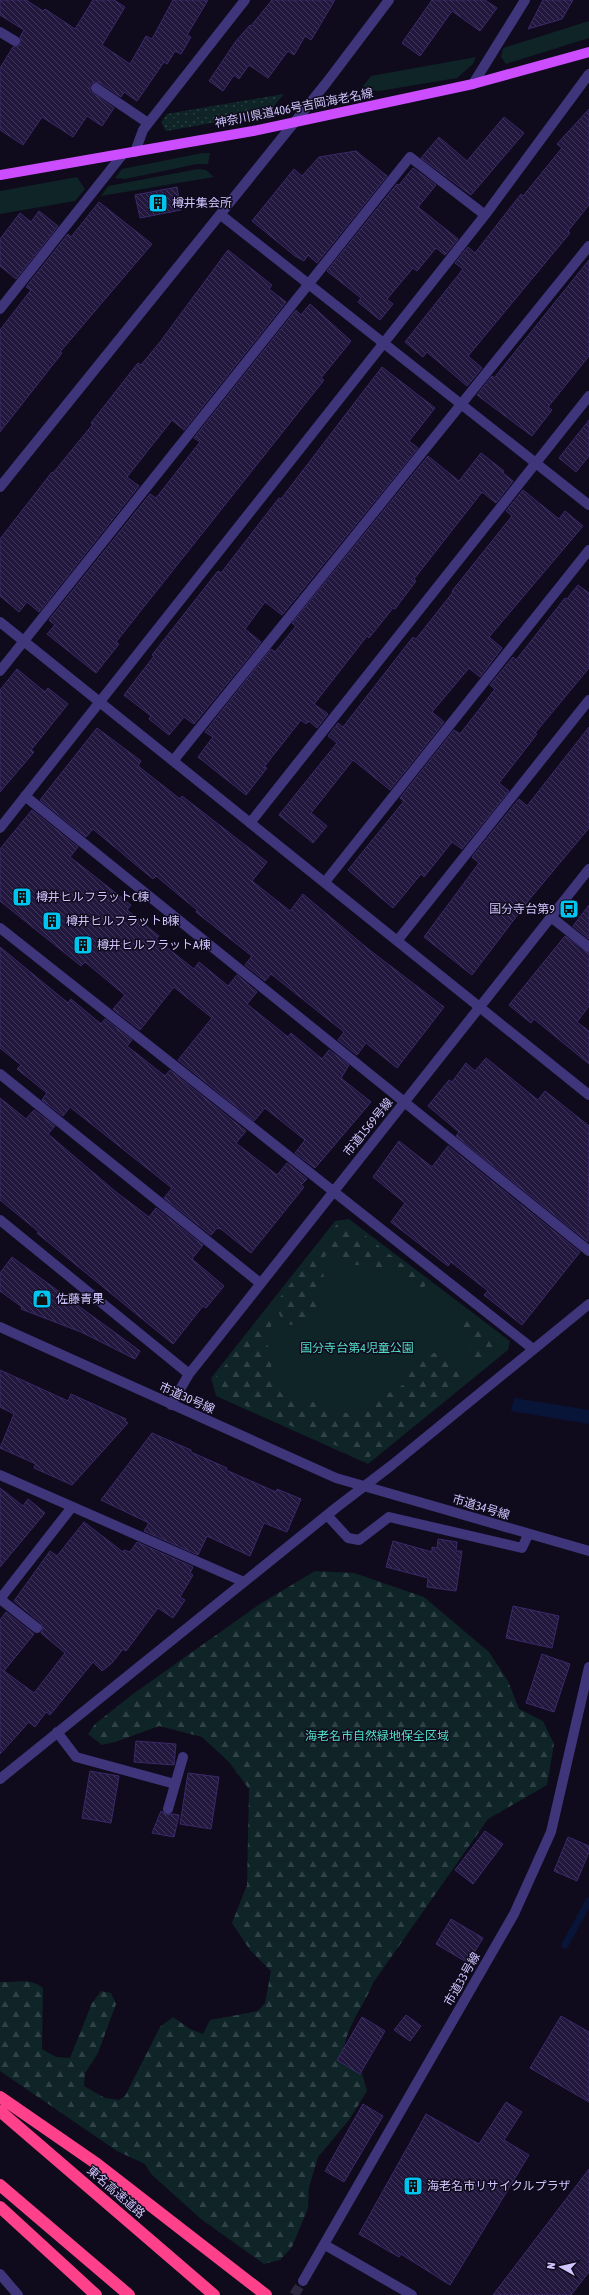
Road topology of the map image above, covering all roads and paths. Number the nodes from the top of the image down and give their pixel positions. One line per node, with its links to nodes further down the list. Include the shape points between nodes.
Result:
1 (245, 0): 11 (street)
2 (389, 0): 10 (street)
3 (525, 0): 8 (street)
4 (0, 32): 5 (street)
5 (15, 41)
6 (589, 52): 8 (main road, 神奈川県道406号吉岡海老名線)
7 (589, 74): 16 (street)
8 (473, 84): 10 (main road, 神奈川県道406号吉岡海老名線)
9 (96, 88): 11 (street)
10 (295, 122): 12 (main road, 神奈川県道406号吉岡海老名線); 15 (street)
11 (148, 123): 12 (street)
12 (135, 152): 13 (main road, 神奈川県道406号吉岡海老名線)
13 (123, 154): 14 (main road, 神奈川県道406号吉岡海老名線); 19 (street)
14 (0, 175)
15 (221, 215): 18 (street); 24 (street)
16 (485, 216): 18 (street, via 410,157); 20 (street)
17 (589, 246): 22 (street)
18 (310, 283): 20 (street); 28 (street)
19 (0, 309)
20 (383, 343): 22 (street); 31 (street)
21 (589, 396): 23 (street)
22 (460, 403): 23 (street); 32 (street)
23 (537, 463): 25 (street); 34 (street)
24 (0, 487)
25 (589, 505)
26 (589, 550): 37 (street)
27 (0, 622): 28 (street)
28 (24, 641): 29 (street); 31 (street)
29 (0, 671)
30 (589, 700): 40 (street)
31 (99, 702): 32 (street); 33 (street)
32 (173, 761): 34 (street)
33 (25, 796): 35 (street); 45 (street)
34 (250, 823): 37 (street)
35 (0, 828)
36 (589, 869): 38 (street, 市道1569号線)
37 (325, 882): 40 (street)
38 (552, 917): 41 (street); 42 (street, 市道1569号線)
39 (0, 928): 46 (street)
40 (398, 941): 42 (street)
41 (589, 947)
42 (480, 1007): 44 (street); 45 (street, 市道1569号線)
43 (0, 1074): 49 (street)
44 (589, 1095)
45 (404, 1103): 46 (street, 市道1569号線); 48 (street)
46 (332, 1192): 49 (street, 市道1569号線); 52 (street)
47 (0, 1220): 53 (street)
48 (589, 1252)
49 (260, 1283): 53 (street, 市道1569号線)
50 (589, 1304): 52 (street)
51 (0, 1327): 54 (street, 市道30号線)
52 (533, 1349): 56 (street)
53 (189, 1374): 54 (street, 市道1569号線)
54 (172, 1405): 56 (street, 市道30号線, via 336,1478)
55 (0, 1475): 57 (street)
56 (366, 1486): 58 (street); 59 (street, 市道34号線)
57 (72, 1507): 61 (street); 62 (street)
58 (327, 1515): 59 (street, via 348,1538 360,1540 389,1517 522,1548); 61 (street)
59 (528, 1535): 60 (street, 市道34号線)
60 (589, 1551)
61 (244, 1582): 65 (street)
62 (0, 1599): 63 (street)
63 (37, 1628)
64 (589, 1667): 74 (street, 市道33号線, via 550,1832 534,1873 514,1914)
65 (57, 1732): 67 (street); 68 (street, via 76,1757)
66 (183, 1757): 68 (street)
67 (0, 1779)
68 (175, 1784): 69 (street)
69 (168, 1809)
70 (0, 2097): 81 (highway, via 97,2164)
71 (0, 2111): 80 (highway, 東名高速道路)
72 (0, 2185): 79 (highway)
73 (0, 2207): 78 (highway)
74 (325, 2245): 76 (street, 市道33号線); 82 (street)
75 (0, 2274): 77 (street)
76 (303, 2281)
77 (18, 2295)
78 (96, 2295)
79 (129, 2295)
80 (214, 2295)
81 (266, 2295)
82 (412, 2295)

